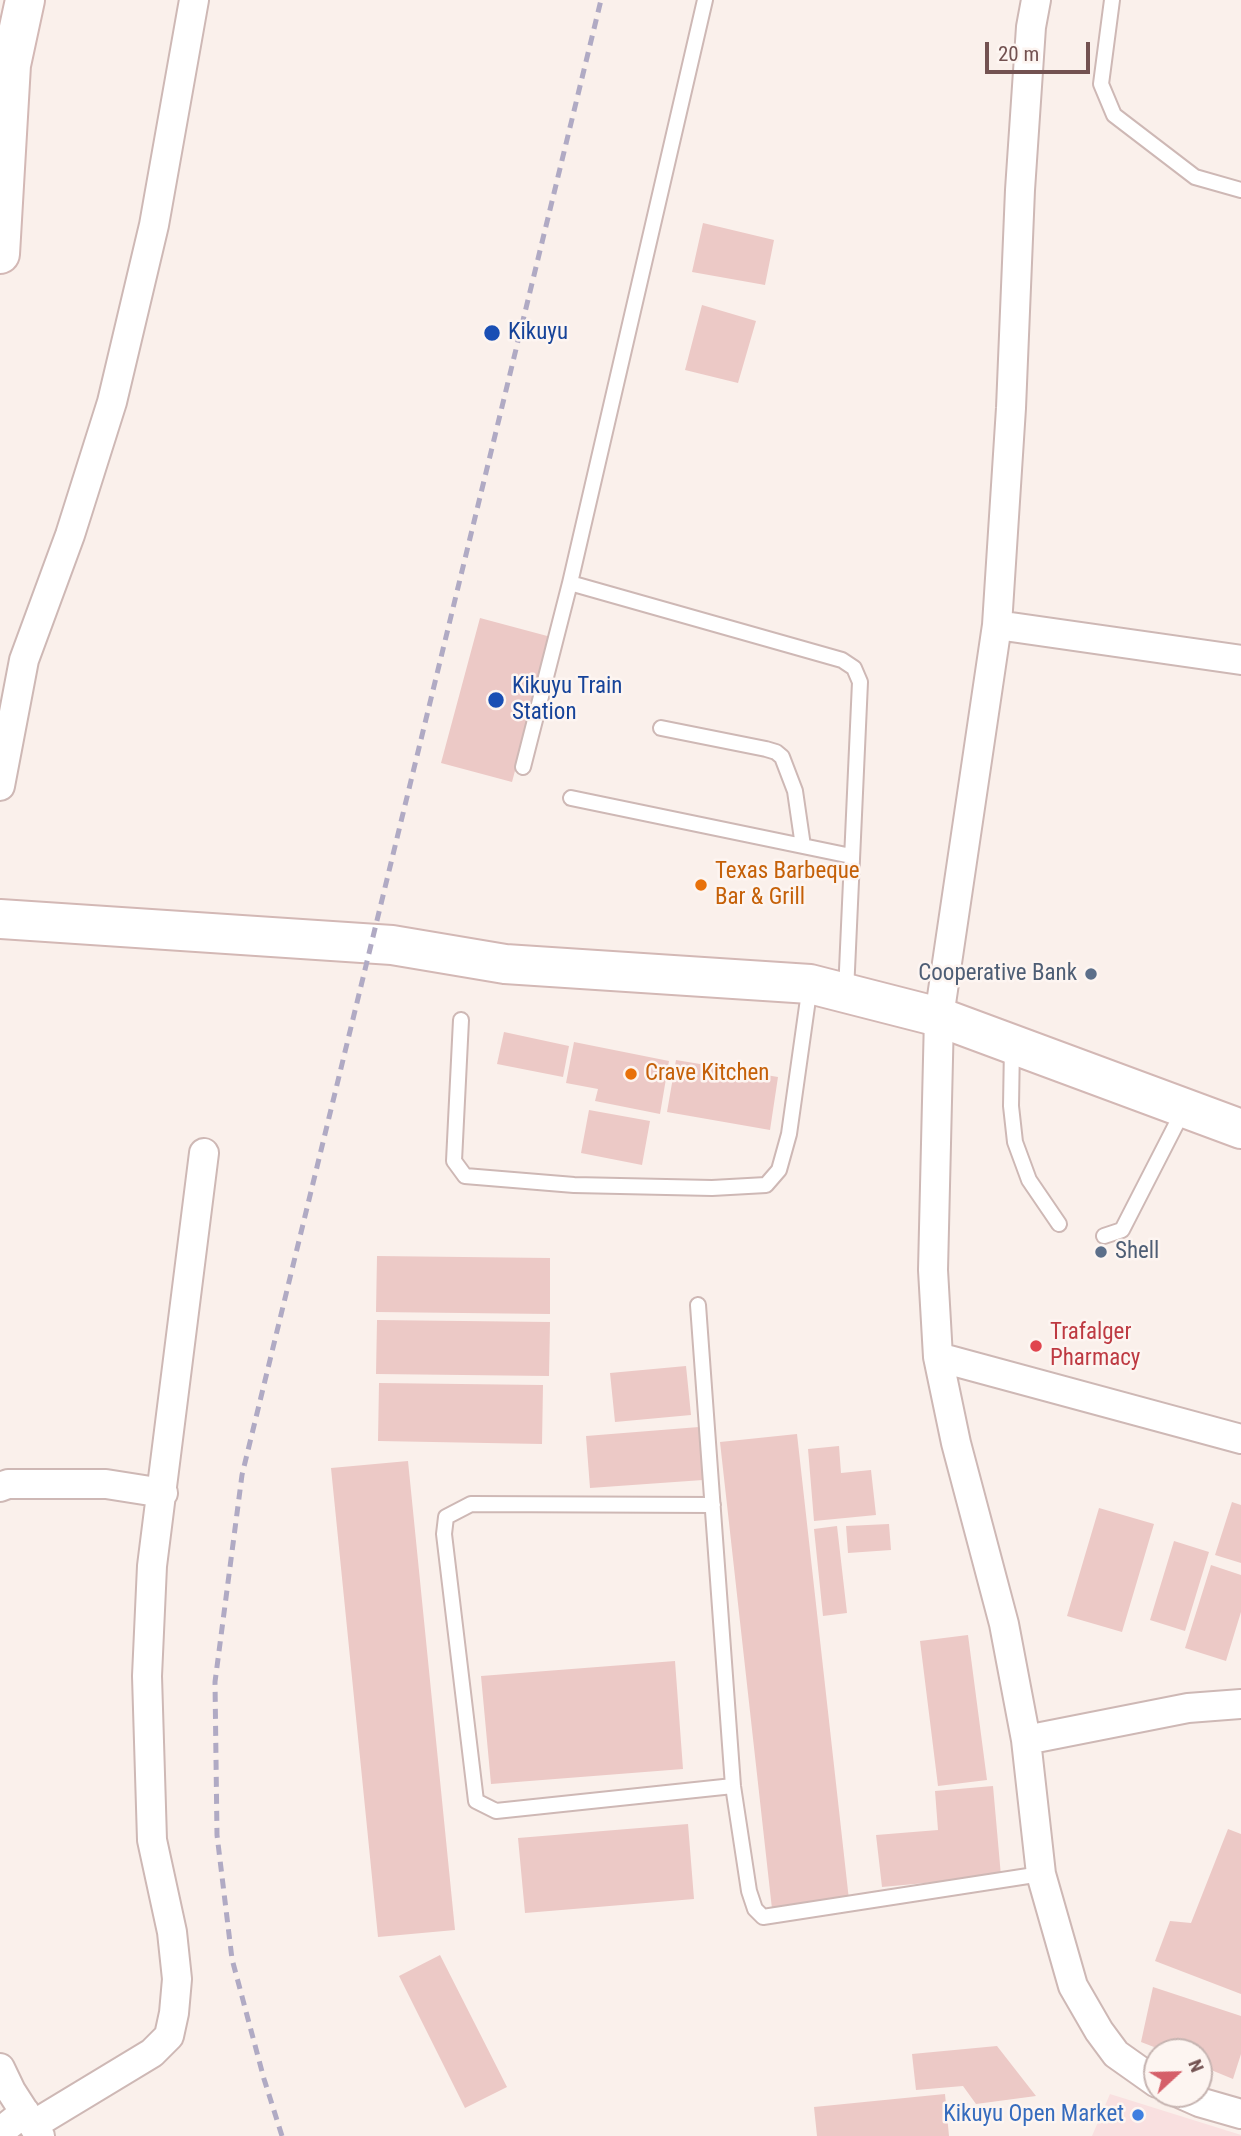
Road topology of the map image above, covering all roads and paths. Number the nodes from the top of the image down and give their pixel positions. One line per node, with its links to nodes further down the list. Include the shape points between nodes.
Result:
1 (25, 0): 6 (street, via 11,65)
2 (194, 0): 11 (street, via 154,225 112,402 70,535)
3 (705, 0): 9 (lane)
4 (1036, 0): 10 (street, via 1020,190 1012,408)
5 (1112, 0): 7 (lane, via 1101,84 1114,115 1195,177)
6 (3, 141): 8 (street)
7 (1241, 190)
8 (0, 254)
9 (569, 583): 14 (lane); 18 (lane, via 842,660 854,668 860,682)
10 (997, 625): 12 (street); 21 (street)
11 (12, 655): 15 (street)
12 (1241, 660)
13 (661, 728): 17 (lane, via 776,752 795,791)
14 (523, 767)
15 (0, 786)
16 (571, 798): 17 (lane)
17 (803, 846): 18 (lane)
18 (851, 856): 20 (lane)
19 (0, 919): 20 (street, via 392,945 505,964)
20 (828, 988): 21 (street); 22 (lane, via 779,1170 766,1185 574,1185 466,1176 454,1161)
21 (939, 1017): 23 (street); 30 (street, via 933,1270)
22 (461, 1020)
23 (1012, 1043): 24 (street); 27 (lane, via 1015,1142 1028,1180)
24 (1185, 1108): 25 (street); 28 (lane, via 1122,1230)
25 (1241, 1129)
26 (204, 1153): 33 (street)
27 (1059, 1224)
28 (1104, 1236)
29 (698, 1305): 34 (lane)
30 (938, 1357): 31 (street); 36 (street, via 1004,1623)
31 (1241, 1439)
32 (0, 1487): 33 (street, via 106,1484)
33 (163, 1493): 43 (street, via 152,1566 146,1676 152,1840 172,1932 177,1979 174,2013 169,2036 152,2053)
34 (713, 1504): 37 (lane); 37 (lane, via 471,1504 446,1517 444,1534 476,1801 496,1811)
35 (1241, 1704): 36 (street, via 1188,1708)
36 (1026, 1740): 38 (street)
37 (733, 1786): 38 (lane, via 749,1891 763,1917)
38 (1041, 1874): 40 (street, via 1073,1986 1116,2054)
39 (0, 2068): 43 (street)
40 (1143, 2073)
41 (1213, 2106): 42 (street)
42 (1241, 2114)
43 (33, 2124): 44 (street)
44 (0, 2132)

